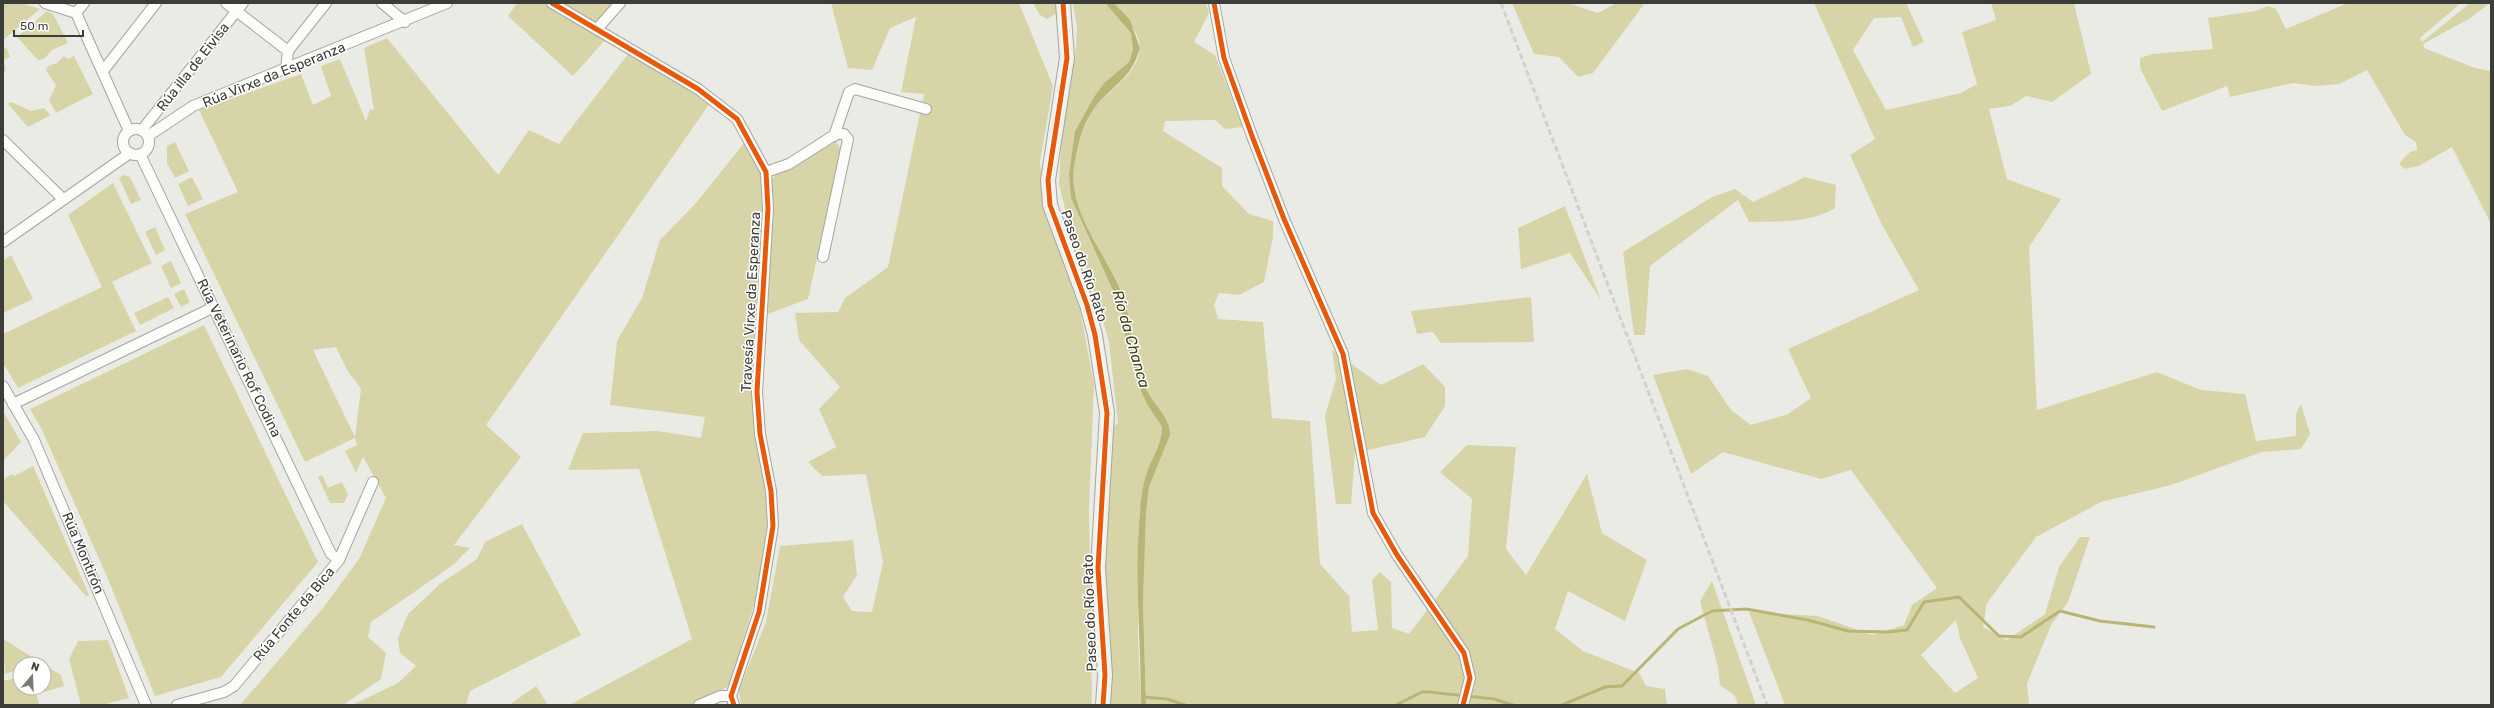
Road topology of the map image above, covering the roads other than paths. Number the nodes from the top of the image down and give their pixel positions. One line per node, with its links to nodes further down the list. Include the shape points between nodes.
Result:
1 (45, 3): 12 (street)
2 (156, 3): 18 (street)
3 (226, 3): 13 (street)
4 (243, 3): 13 (street, Rúa illa de Eivisa)
5 (326, 3): 16 (street)
6 (382, 3): 14 (street)
7 (447, 3): 14 (street)
8 (552, 3): 15 (street, Travesía Virxe da Esperanza)
9 (620, 3): 15 (street)
10 (1063, 3): 39 (street, Paseo do Río Rato, via 1067,58 1048,180 1050,205 1087,305 1095,335 1106,405 1098,568 1105,675)
11 (1214, 3): 40 (street, via 1224,58 1248,125 1284,219 1343,354 1373,513 1397,555 1464,653 1470,678)
12 (81, 6): 18 (street)
13 (236, 12): 16 (street); 21 (street, Rúa illa de Eivisa)
14 (405, 22): 17 (street, Rúa Virxe da Esperanza)
15 (597, 29): 26 (street, Travesía Virxe da Esperanza, via 698,89 737,119)
16 (288, 51): 17 (street)
17 (286, 69): 21 (street, Rúa Virxe da Esperanza, via 194,106)
18 (103, 71): 20 (street)
19 (926, 109): 22 (street, via 855,89 849,92)
20 (129, 131): 21 (street); 24 (street, via 123,142)
21 (145, 133): 25 (street, via 148,147)
22 (834, 136): 26 (street, via 788,164); 29 (street, via 844,134 848,139)
23 (3, 140): 27 (street)
24 (130, 153): 25 (street); 27 (street)
25 (140, 154): 30 (street, Rúa Veterinario Rof Codina)
26 (766, 172): 35 (street, Travesía Virxe da Esperanza, via 768,210 757,392 760,434 771,491 773,526 759,612)
27 (63, 199): 28 (street)
28 (3, 242)
29 (823, 257)
30 (214, 307): 32 (street); 34 (street, Rúa Veterinario Rof Codina, via 331,554)
31 (3, 386): 32 (street, Rúa Montirón)
32 (14, 404): 36 (street, Rúa Montirón, via 37,447)
33 (373, 482): 34 (street, Rúa Fonte da Bica)
34 (339, 560): 37 (street, Rúa Fonte da Bica, via 234,686 224,692)
35 (733, 701): 38 (street, via 720,696)
36 (146, 705)
37 (177, 705)
38 (699, 705)
39 (1103, 705)
40 (1463, 705)

